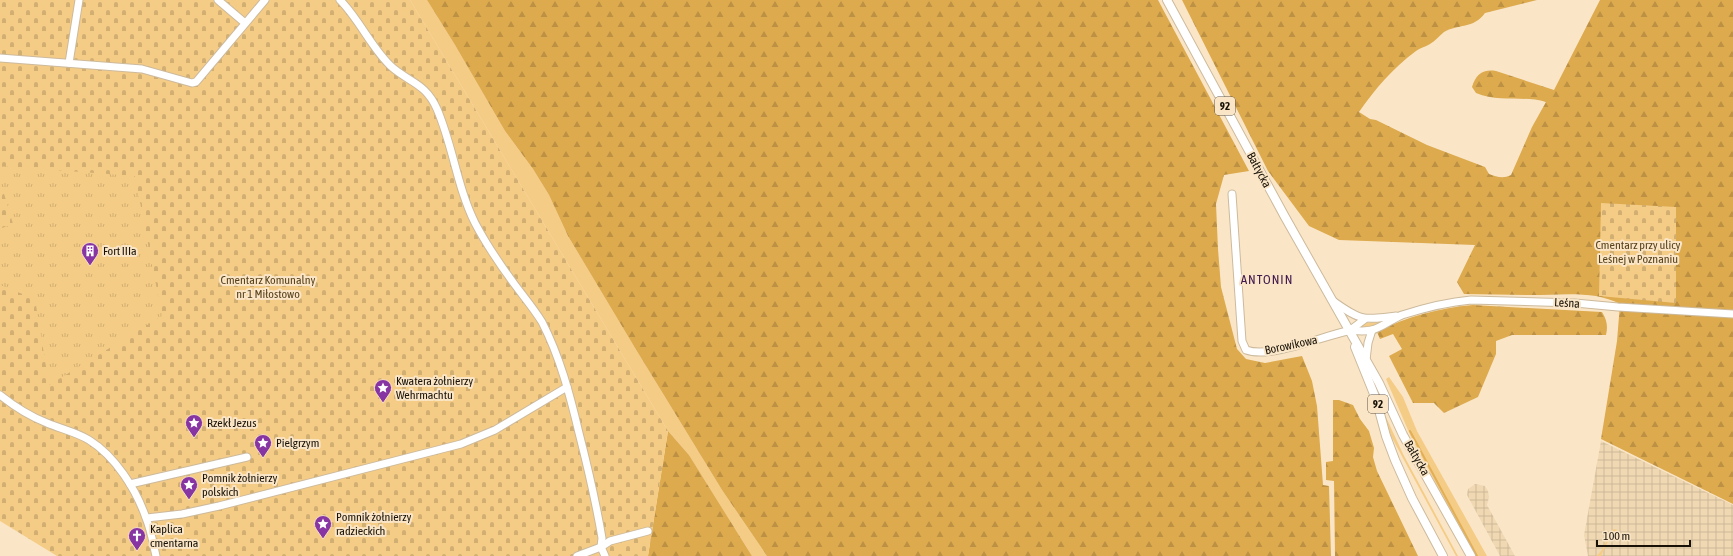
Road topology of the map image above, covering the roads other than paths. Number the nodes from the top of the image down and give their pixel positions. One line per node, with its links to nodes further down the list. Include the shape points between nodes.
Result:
1 (79, 0): 8 (street)
2 (218, 0): 6 (street)
3 (264, 0): 6 (street)
4 (340, 0): 18 (street, via 387,62 419,85 433,101 468,209 541,322 552,344)
5 (1167, 0): 10 (main road, Bałtycka / 92, via 1282,213)
6 (245, 23): 8 (street, via 196,82 142,69)
7 (0, 58): 8 (street)
8 (69, 63)
9 (1232, 194): 15 (street, Borowikowa, via 1242,341 1246,350 1256,352 1283,349)
10 (1333, 300): 13 (street, Leśna, via 1350,313); 15 (main road, Bałtycka / 92)
11 (1733, 314): 12 (street, Leśna, via 1575,303 1471,300 1454,301)
12 (1402, 316): 13 (street, Leśna); 14 (street, Leśna)
13 (1365, 319): 15 (street)
14 (1372, 330): 15 (street, Leśna); 17 (street)
15 (1349, 331): 16 (main road, Bałtycka / 92)
16 (1353, 339): 17 (main road, Bałtycka / 92); 28 (main road, Bałtycka / 92, via 1395,460 1409,493)
17 (1366, 360): 29 (main road, Bałtycka / 92, via 1403,435)
18 (567, 387): 22 (street, via 495,430 461,444 212,507); 24 (street, via 593,493 602,538)
19 (0, 395): 21 (street, via 37,420 89,440 113,462)
20 (247, 457): 21 (street)
21 (130, 484): 22 (street)
22 (147, 518): 25 (street)
23 (648, 531): 24 (street, via 610,541)
24 (601, 547): 26 (street); 27 (street)
25 (156, 556)
26 (577, 556)
27 (605, 556)
28 (1443, 556)
29 (1470, 556)

